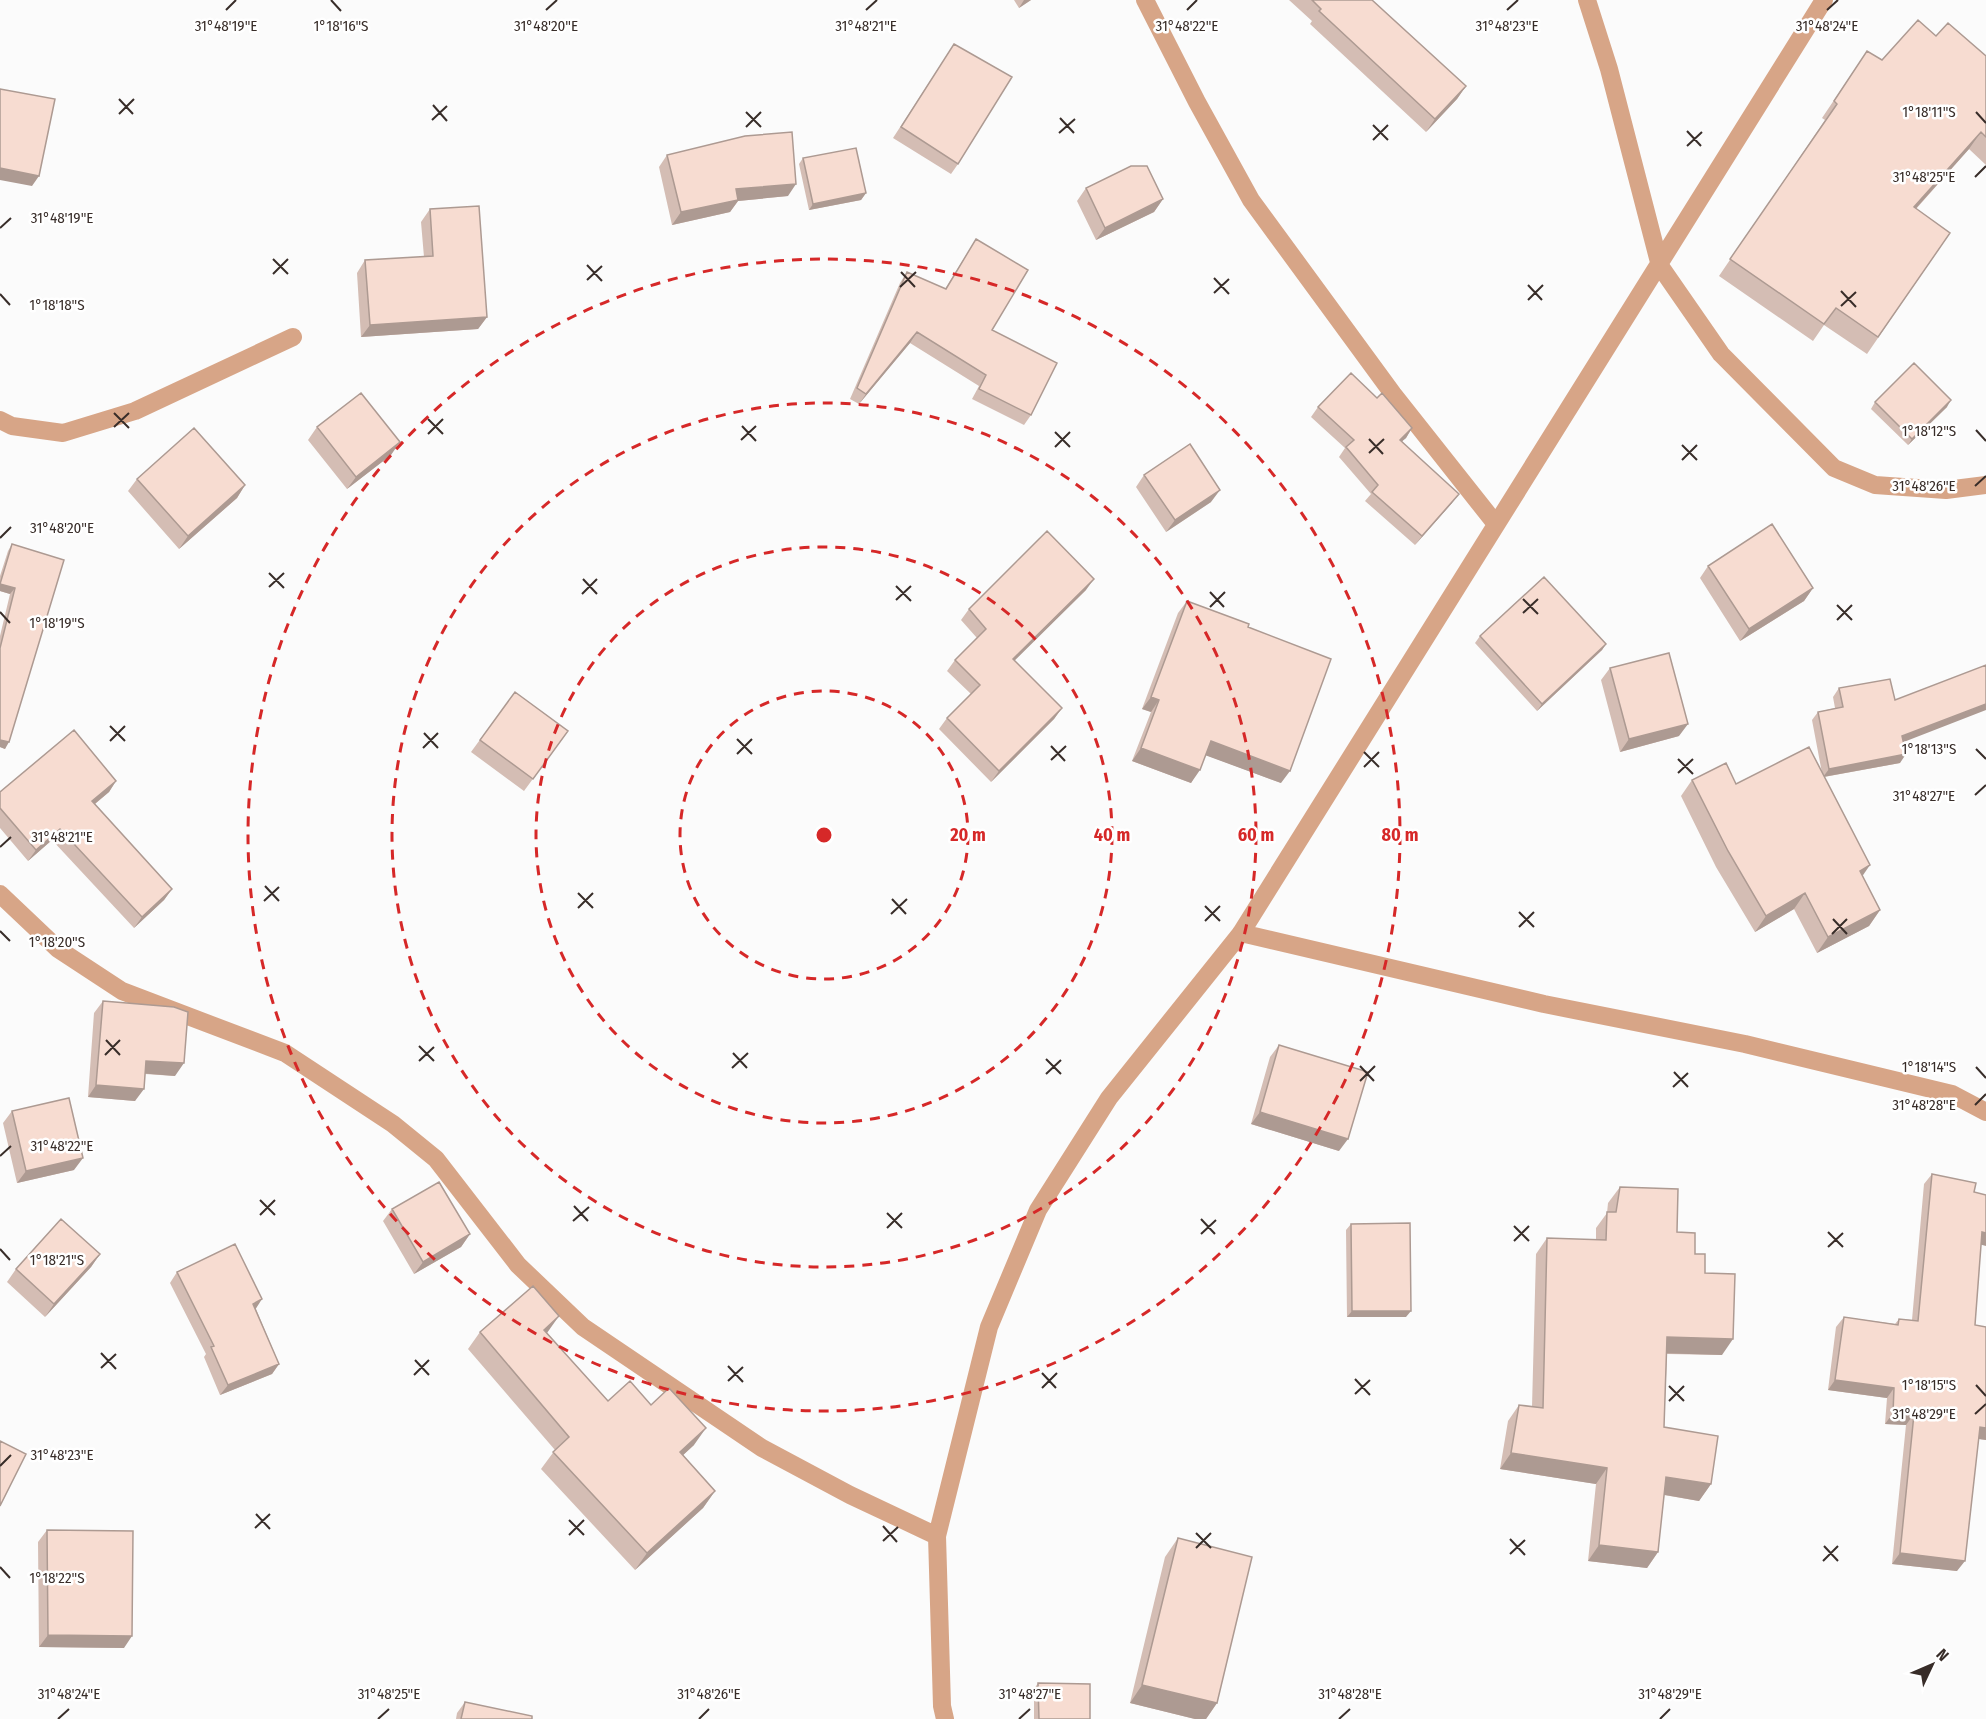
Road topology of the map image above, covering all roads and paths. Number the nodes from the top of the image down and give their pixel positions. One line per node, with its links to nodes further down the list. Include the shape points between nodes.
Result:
1 (1146, 0): 8 (street, via 1251,200 1393,394)
2 (1587, 0): 4 (street)
3 (1824, 0): 4 (street)
4 (1660, 266): 7 (street, via 1721,354 1834,468 1875,485 1946,490); 8 (street)
5 (292, 337): 6 (street, via 135,411 63,433 12,426)
6 (0, 420)
7 (1986, 485)
8 (1495, 523): 10 (street)
9 (0, 894): 12 (street, via 58,949 122,991 285,1053 393,1124 436,1159 518,1265 583,1327 762,1448)
10 (1241, 933): 11 (street, via 1544,1004 1746,1044 1952,1094); 12 (street, via 1110,1098 1038,1210 989,1327)
11 (1986, 1112)
12 (937, 1536): 13 (street)
13 (945, 1719)

